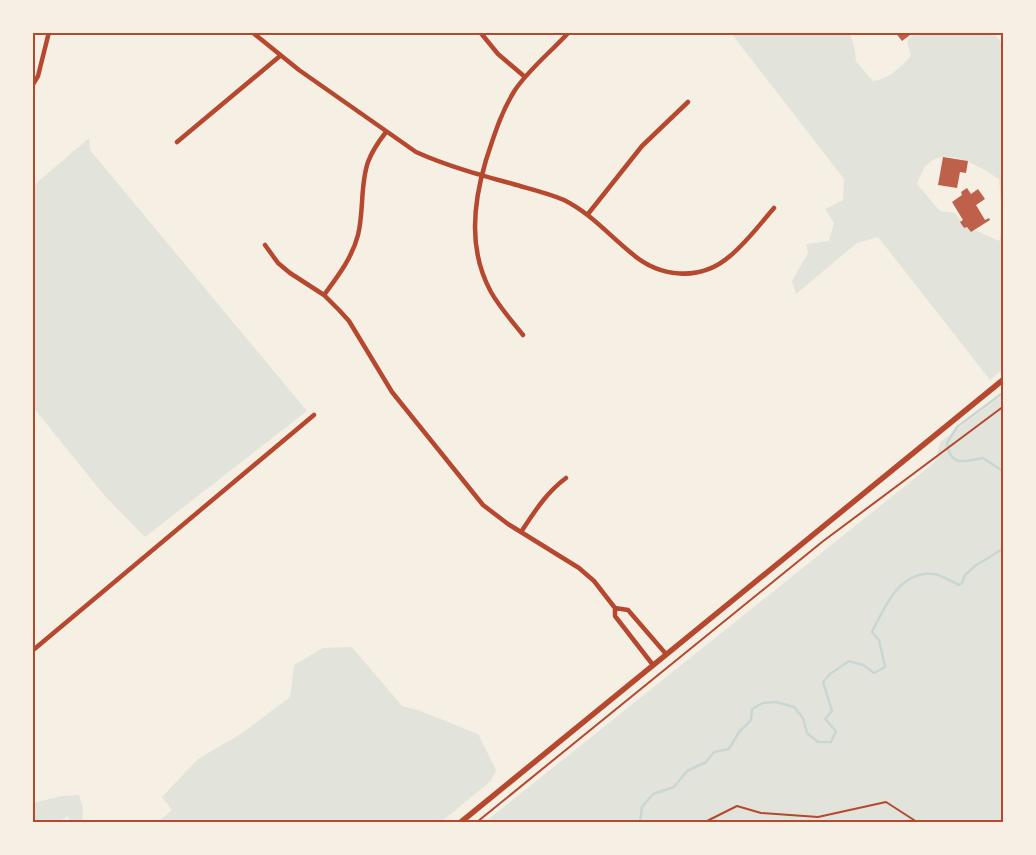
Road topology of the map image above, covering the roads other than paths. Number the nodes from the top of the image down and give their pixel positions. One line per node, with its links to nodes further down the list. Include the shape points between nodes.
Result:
1 (49, 32): 7 (street, via 38,76)
2 (252, 32): 5 (street)
3 (480, 32): 6 (street, via 498,54)
4 (569, 32): 6 (street)
5 (280, 56): 9 (street); 10 (street)
6 (524, 77): 11 (street, via 500,118)
7 (32, 86)
8 (688, 102): 13 (street, via 633,156)
9 (386, 132): 11 (street, via 416,152); 15 (street, via 372,151 365,171 356,243 344,268)
10 (177, 142)
11 (481, 175): 13 (street, via 557,197); 16 (street, via 474,215 477,256 491,293)
12 (774, 208): 13 (street, via 726,260 699,272 681,274 656,269 639,260)
13 (588, 214)
14 (265, 245): 15 (street, via 278,264)
15 (324, 295): 20 (street, via 349,321 392,392 484,505)
16 (523, 335)
17 (1004, 379): 23 (main road)
18 (314, 415): 22 (street)
19 (566, 478): 20 (street, via 543,499)
20 (521, 532): 21 (street, via 587,574)
21 (616, 608): 23 (street, via 628,610); 24 (street, via 615,616)
22 (32, 652)
23 (666, 654): 24 (main road)
24 (653, 665): 25 (main road)
25 (461, 822)

